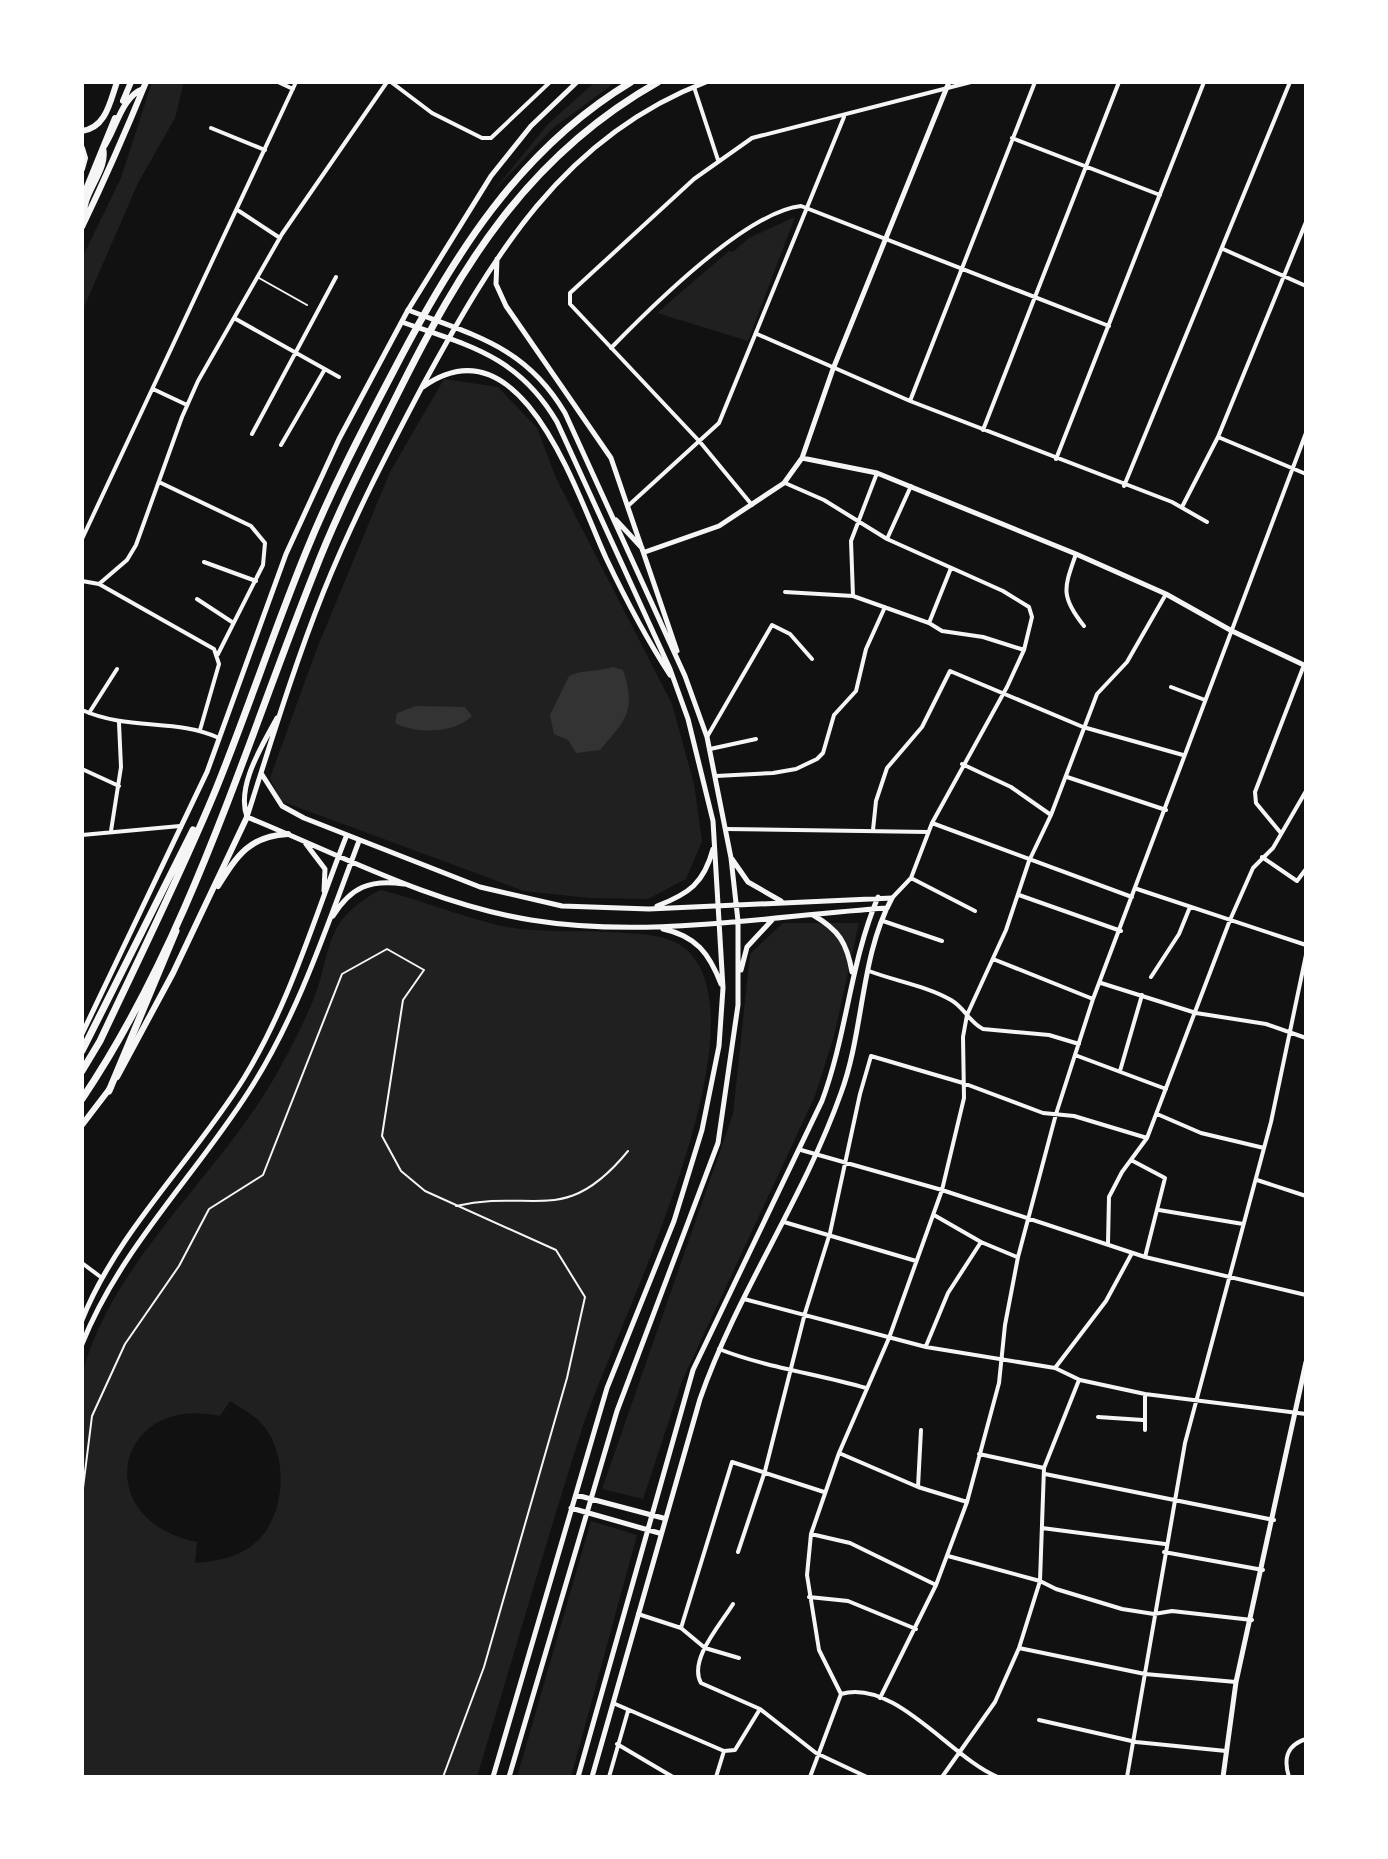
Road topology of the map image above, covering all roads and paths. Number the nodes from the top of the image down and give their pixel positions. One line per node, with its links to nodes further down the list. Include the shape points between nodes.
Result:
1 (117, 82): 22 (main road, via 102,121)
2 (131, 82): 25 (main road)
3 (278, 82): 19 (street)
4 (296, 82): 19 (street)
5 (389, 82): 6 (street, via 432,113 482,138 491,138); 36 (street)
6 (550, 82)
7 (577, 82): 47 (street, via 491,176)
8 (631, 82): 128 (highway, via 535,157 492,206 442,283 307,549)
9 (658, 82): 158 (highway, via 607,114 546,165 503,213 452,292 336,521)
10 (706, 82): 18 (street)
11 (971, 82): 16 (street)
12 (1035, 82): 23 (street)
13 (1119, 82): 28 (street)
14 (1204, 82): 30 (street)
15 (1290, 82): 38 (street)
16 (948, 85): 20 (street); 37 (street)
17 (144, 86): 25 (main road, via 128,100); 35 (main road, via 125,140)
18 (694, 87): 27 (street); 39 (street, via 647,112 577,163 536,203)
19 (293, 89): 26 (street)
20 (844, 117): 27 (street, via 752,138); 32 (street)
21 (211, 128): 26 (street)
22 (82, 131)
23 (1012, 138): 28 (street); 40 (street)
24 (82, 148): 29 (main road)
25 (103, 148): 31 (main road); 35 (main road)
26 (265, 150): 33 (street)
27 (718, 160): 52 (street, via 570,293 570,304)
28 (1087, 166): 30 (street); 45 (street)
29 (82, 169)
30 (1160, 195): 50 (street)
31 (82, 199)
32 (808, 208): 37 (street); 51 (street); 52 (street, via 785,209 741,234)
33 (239, 211): 36 (street); 58 (street)
34 (1306, 222): 43 (street)
35 (84, 223)
36 (280, 238): 42 (street)
37 (886, 240): 40 (street); 55 (street)
38 (1223, 249): 43 (street); 75 (street)
39 (498, 254): 57 (street); 76 (street, via 495,275 500,294 604,446)
40 (962, 269): 45 (street); 59 (street)
41 (336, 277): 53 (street)
42 (258, 278): 46 (lane); 48 (street)
43 (1285, 278): 44 (street); 64 (street)
44 (1306, 286)
45 (1036, 298): 50 (street); 61 (street)
46 (307, 305)
47 (408, 310): 49 (street); 79 (street, via 508,350 541,377 565,413)
48 (234, 318): 53 (street); 60 (street)
49 (402, 322): 107 (street, via 484,351 521,374 557,422); 117 (street, via 286,554)
50 (1109, 326): 68 (street)
51 (757, 334): 55 (street); 65 (street, via 719,423)
52 (611, 348): 65 (street)
53 (295, 353): 54 (street); 63 (street)
54 (325, 369): 56 (street); 66 (street)
55 (833, 369): 59 (street); 67 (street)
56 (339, 377)
57 (422, 387): 107 (street, via 448,373 475,373 508,385 535,410 615,577); 110 (street, via 372,482 324,592)
58 (153, 389): 60 (street); 82 (street)
59 (910, 401): 61 (street)
60 (187, 405): 72 (street)
61 (983, 430): 68 (street)
62 (1306, 433): 69 (street)
63 (252, 434)
64 (1218, 437): 69 (street); 78 (street)
65 (700, 442): 76 (street); 77 (street)
66 (281, 445)
67 (802, 458): 70 (street); 73 (street)
68 (1056, 459): 75 (street)
69 (1292, 469): 71 (street); 99 (street)
70 (877, 473): 74 (street); 80 (street)
71 (1306, 474)
72 (159, 482): 89 (street, via 262,536 265,549); 90 (street, via 132,553)
73 (784, 483): 77 (street); 80 (street)
74 (911, 486): 83 (street); 85 (street)
75 (1124, 486): 78 (street)
76 (629, 505): 84 (street)
77 (752, 505): 84 (street, via 719,526)
78 (1182, 507): 81 (street)
79 (612, 515): 84 (street); 105 (street)
80 (857, 522): 83 (street); 93 (street, via 851,541)
81 (1207, 522)
82 (82, 539)
83 (887, 539): 87 (street)
84 (645, 552): 105 (street)
85 (1076, 554): 92 (street); 98 (street, via 1065,599)
86 (204, 562): 89 (street)
87 (951, 568): 97 (street); 100 (street, via 1029,607 1032,630)
88 (82, 581): 90 (street)
89 (256, 581): 96 (street)
90 (99, 584): 101 (street)
91 (785, 592): 93 (street)
92 (1166, 594): 99 (street); 114 (street, via 1127,662 1097,694)
93 (853, 596): 95 (street)
94 (197, 599): 96 (street)
95 (885, 607): 97 (street); 124 (street, via 866,649 856,691 834,715 823,753 785,771)
96 (232, 622): 101 (street)
97 (929, 623): 100 (street, via 942,631)
98 (1084, 626)
99 (1232, 631): 103 (street); 109 (street)
100 (1024, 650): 108 (street)
101 (218, 654): 115 (street)
102 (812, 659): 116 (street, via 790,634 772,625)
103 (1305, 666): 138 (street, via 1255,792 1256,803)
104 (117, 669): 112 (street)
105 (685, 676): 116 (street)
106 (1171, 687): 109 (street)
107 (678, 689): 144 (street, via 703,775)
108 (1004, 692): 114 (street); 121 (street); 135 (street, via 957,671 946,675 922,727 887,768)
109 (1205, 700): 120 (street)
110 (283, 708): 123 (street); 131 (street, via 244,789)
111 (82, 710): 112 (street)
112 (89, 713): 113 (street)
113 (119, 723): 115 (street); 126 (street)
114 (1083, 727): 120 (street); 125 (street)
115 (200, 730): 117 (street)
116 (707, 737): 119 (street)
117 (220, 738): 133 (street)
118 (756, 739): 119 (street)
119 (710, 749): 124 (street)
120 (1184, 755): 129 (street)
121 (962, 764): 130 (street, via 1011,787); 132 (street)
122 (82, 769): 126 (street)
123 (261, 773): 131 (street); 141 (street, via 282,806)
124 (716, 776): 134 (street)
125 (1067, 777): 129 (street); 130 (street)
126 (119, 786): 136 (street)
127 (1306, 791): 138 (street)
128 (214, 793): 196 (highway); 198 (highway)
129 (1166, 810): 153 (street)
130 (1051, 815): 149 (street)
131 (247, 817): 139 (street); 162 (main road)
132 (932, 823): 137 (street); 149 (street)
133 (183, 826): 136 (street); 193 (street)
134 (726, 829): 135 (street); 147 (street)
135 (873, 830): 137 (street)
136 (111, 831): 140 (street)
137 (928, 832): 151 (street)
138 (1281, 833): 146 (street)
139 (288, 834): 142 (street); 162 (main road, via 257,838 240,851)
140 (82, 835)
141 (346, 837): 143 (street); 145 (street)
142 (303, 840): 145 (street); 167 (street, via 325,869)
143 (359, 841): 148 (street); 165 (street, via 523,899)
144 (714, 844): 161 (street); 165 (street, via 696,887)
145 (339, 855): 148 (street); 167 (street)
146 (1262, 857): 150 (street, via 1297,881); 171 (street)
147 (731, 858): 159 (street, via 748,882); 160 (street)
148 (352, 860): 152 (street); 175 (street)
149 (1029, 861): 154 (street); 156 (street)
150 (1306, 869)
151 (911, 878): 157 (street); 168 (street)
152 (413, 885): 175 (street, via 381,881 357,888); 176 (street, via 533,921)
153 (1137, 889): 156 (street); 163 (street)
154 (1019, 895): 177 (street); 181 (street)
155 (878, 897): 157 (street); 159 (street); 166 (street)
156 (1133, 897): 177 (street)
157 (892, 898): 164 (street)
158 (185, 900): 202 (highway); 203 (highway, via 110,1054)
159 (781, 901): 160 (street)
160 (735, 904): 161 (street); 172 (street)
161 (719, 905): 165 (street); 174 (street)
162 (206, 906): 202 (main road)
163 (1190, 907): 171 (street); 185 (street)
164 (887, 908): 166 (street); 173 (street)
165 (649, 909)
166 (873, 909): 169 (street); 184 (street)
167 (320, 911): 232 (street, via 282,1004 243,1079)
168 (975, 911)
169 (812, 914): 170 (street); 184 (street, via 840,934)
170 (776, 917): 172 (street); 183 (street, via 747,947)
171 (1230, 920): 179 (street); 190 (street)
172 (738, 921): 174 (street); 183 (street)
173 (883, 921): 178 (street); 182 (street)
174 (719, 923): 176 (street); 187 (street)
175 (326, 927): 238 (street, via 262,1070 120,1272)
176 (654, 928): 187 (street, via 696,941 710,957)
177 (1121, 931): 186 (street)
178 (942, 941)
179 (1306, 945)
180 (1306, 955): 192 (street)
181 (993, 959): 189 (street); 191 (street)
182 (869, 971): 191 (street, via 941,994); 211 (street, via 842,1091)
183 (739, 974): 264 (street, via 733,1058 718,1143 617,1411)
184 (852, 974): 209 (street, via 830,1080)
185 (1151, 977)
186 (1101, 983): 188 (street); 189 (street)
187 (723, 988): 261 (street, via 719,1046 702,1130 674,1221 607,1388)
188 (1142, 995): 190 (street); 199 (street)
189 (1093, 999): 195 (street)
190 (1196, 1013): 192 (street); 201 (street)
191 (967, 1015): 195 (street, via 983,1029 1049,1035); 200 (street)
192 (1288, 1032): 194 (street); 208 (street)
193 (82, 1034)
194 (1306, 1038)
195 (1079, 1044): 197 (street)
196 (82, 1051)
197 (1075, 1055): 199 (street); 204 (street)
198 (82, 1071)
199 (1120, 1071): 201 (street)
200 (963, 1083): 204 (street, via 1008,1103); 213 (street, via 871,1056); 215 (street, via 959,1127)
201 (1166, 1089): 205 (street)
202 (109, 1091): 206 (main road)
203 (82, 1099)
204 (1056, 1114): 207 (street); 220 (street)
205 (1157, 1114): 207 (street); 208 (street, via 1201,1133)
206 (82, 1125)
207 (1147, 1138): 212 (street)
208 (1264, 1148): 214 (street)
209 (801, 1150): 211 (street); 268 (street, via 701,1348)
210 (628, 1151): 217 (lane, via 581,1194 544,1203)
211 (816, 1155): 213 (street); 221 (street)
212 (1131, 1160): 218 (street, via 1165,1178); 225 (street, via 1109,1197)
213 (844, 1162): 215 (street); 223 (street)
214 (1257, 1180): 216 (street); 222 (street)
215 (942, 1190): 219 (street); 220 (street)
216 (1306, 1196)
217 (455, 1206): 262 (lane, via 411,1182 382,1136 403,1000 424,970 383,950 340,978 263,1175 209,1209 179,1266 125,1344 92,1416); 307 (lane, via 556,1250 585,1297 484,1667)
218 (1159, 1210): 222 (street); 228 (street)
219 (934, 1215): 224 (street); 229 (street)
220 (1030, 1219): 225 (street); 227 (street)
221 (784, 1222): 223 (street); 234 (street)
222 (1243, 1224): 231 (street)
223 (830, 1233): 229 (street); 235 (street)
224 (981, 1242): 227 (street); 239 (street, via 948,1293)
225 (1108, 1243): 226 (street)
226 (1132, 1253): 228 (street); 244 (street, via 1106,1301)
227 (1018, 1257): 241 (street)
228 (1145, 1257): 231 (street)
229 (917, 1262): 237 (street)
230 (82, 1263): 232 (street)
231 (1230, 1277): 233 (street); 248 (street)
232 (104, 1279): 236 (street)
233 (1306, 1295)
234 (744, 1299): 235 (street); 240 (street)
235 (805, 1313): 237 (street); 243 (street)
236 (82, 1320)
237 (889, 1338): 239 (street); 246 (street)
238 (82, 1344)
239 (926, 1347): 241 (street)
240 (719, 1349): 243 (street); 269 (street)
241 (1001, 1360): 244 (street); 256 (street)
242 (1306, 1362): 249 (street)
243 (791, 1367): 246 (street); 257 (street)
244 (1055, 1368): 245 (street)
245 (1080, 1380): 247 (street); 258 (street)
246 (866, 1388): 255 (street)
247 (1145, 1394): 248 (street); 252 (street)
248 (1195, 1398): 249 (street); 263 (street)
249 (1295, 1412): 250 (street); 270 (street)
250 (1306, 1414)
251 (1098, 1417): 252 (street)
252 (1143, 1420): 254 (street)
253 (921, 1430): 259 (street)
254 (1145, 1430)
255 (839, 1453): 259 (street); 260 (street)
256 (979, 1454): 258 (street); 265 (street)
257 (765, 1471): 260 (street); 276 (street); 287 (street, via 730,1464)
258 (1045, 1471): 263 (street); 271 (street)
259 (918, 1487): 265 (street)
260 (824, 1492): 274 (street)
261 (575, 1495): 264 (street); 266 (street)
262 (82, 1496)
263 (1175, 1498): 270 (street); 275 (street)
264 (590, 1499): 267 (street); 268 (street)
265 (967, 1502): 278 (street)
266 (571, 1508): 267 (street); 308 (street)
267 (586, 1512): 272 (street); 309 (street)
268 (651, 1515): 269 (street); 272 (street)
269 (663, 1518): 273 (street)
270 (1274, 1520): 279 (street)
271 (1042, 1528): 275 (street); 280 (street)
272 (647, 1529): 273 (street); 310 (street)
273 (659, 1533): 284 (street)
274 (811, 1534): 281 (street, via 850,1543); 282 (street)
275 (1165, 1544): 277 (street)
276 (738, 1552)
277 (1164, 1552): 279 (street); 285 (street)
278 (948, 1556): 280 (street); 281 (street)
279 (1263, 1570): 286 (street)
280 (1040, 1581): 285 (street, via 1075,1596); 290 (street)
281 (936, 1585): 288 (street)
282 (809, 1597): 288 (street, via 848,1601); 294 (street, via 819,1650)
283 (733, 1604): 289 (street)
284 (638, 1614): 287 (street); 296 (street)
285 (1154, 1614): 286 (street, via 1172,1611); 292 (street)
286 (1252, 1620): 293 (street)
287 (681, 1628): 289 (street)
288 (916, 1629): 295 (street)
289 (705, 1648): 291 (street); 297 (street, via 697,1674 701,1683)
290 (1019, 1648): 292 (street); 305 (street, via 995,1702)
291 (739, 1658)
292 (1145, 1674): 293 (street); 301 (street)
293 (1236, 1682): 304 (street)
294 (841, 1694): 295 (street, via 853,1690); 306 (street)
295 (880, 1698): 305 (street)
296 (613, 1703): 298 (street); 311 (street)
297 (760, 1709): 303 (street, via 735,1750); 306 (street)
298 (628, 1711): 302 (street); 303 (street)
299 (1039, 1720): 301 (street)
300 (1306, 1739): 321 (street, via 1289,1751)
301 (1136, 1742): 304 (street); 319 (street)
302 (617, 1744): 312 (street); 313 (street)
303 (724, 1751): 314 (street)
304 (1226, 1751): 320 (street)
305 (960, 1752): 317 (street); 318 (street)
306 (816, 1753): 315 (street); 316 (street)
307 (443, 1777)
308 (493, 1777)
309 (509, 1777)
310 (578, 1777)
311 (592, 1777)
312 (609, 1777)
313 (673, 1777)
314 (716, 1777)
315 (810, 1777)
316 (867, 1777)
317 (942, 1777)
318 (998, 1777)
319 (1127, 1777)
320 (1223, 1777)
321 (1289, 1777)

